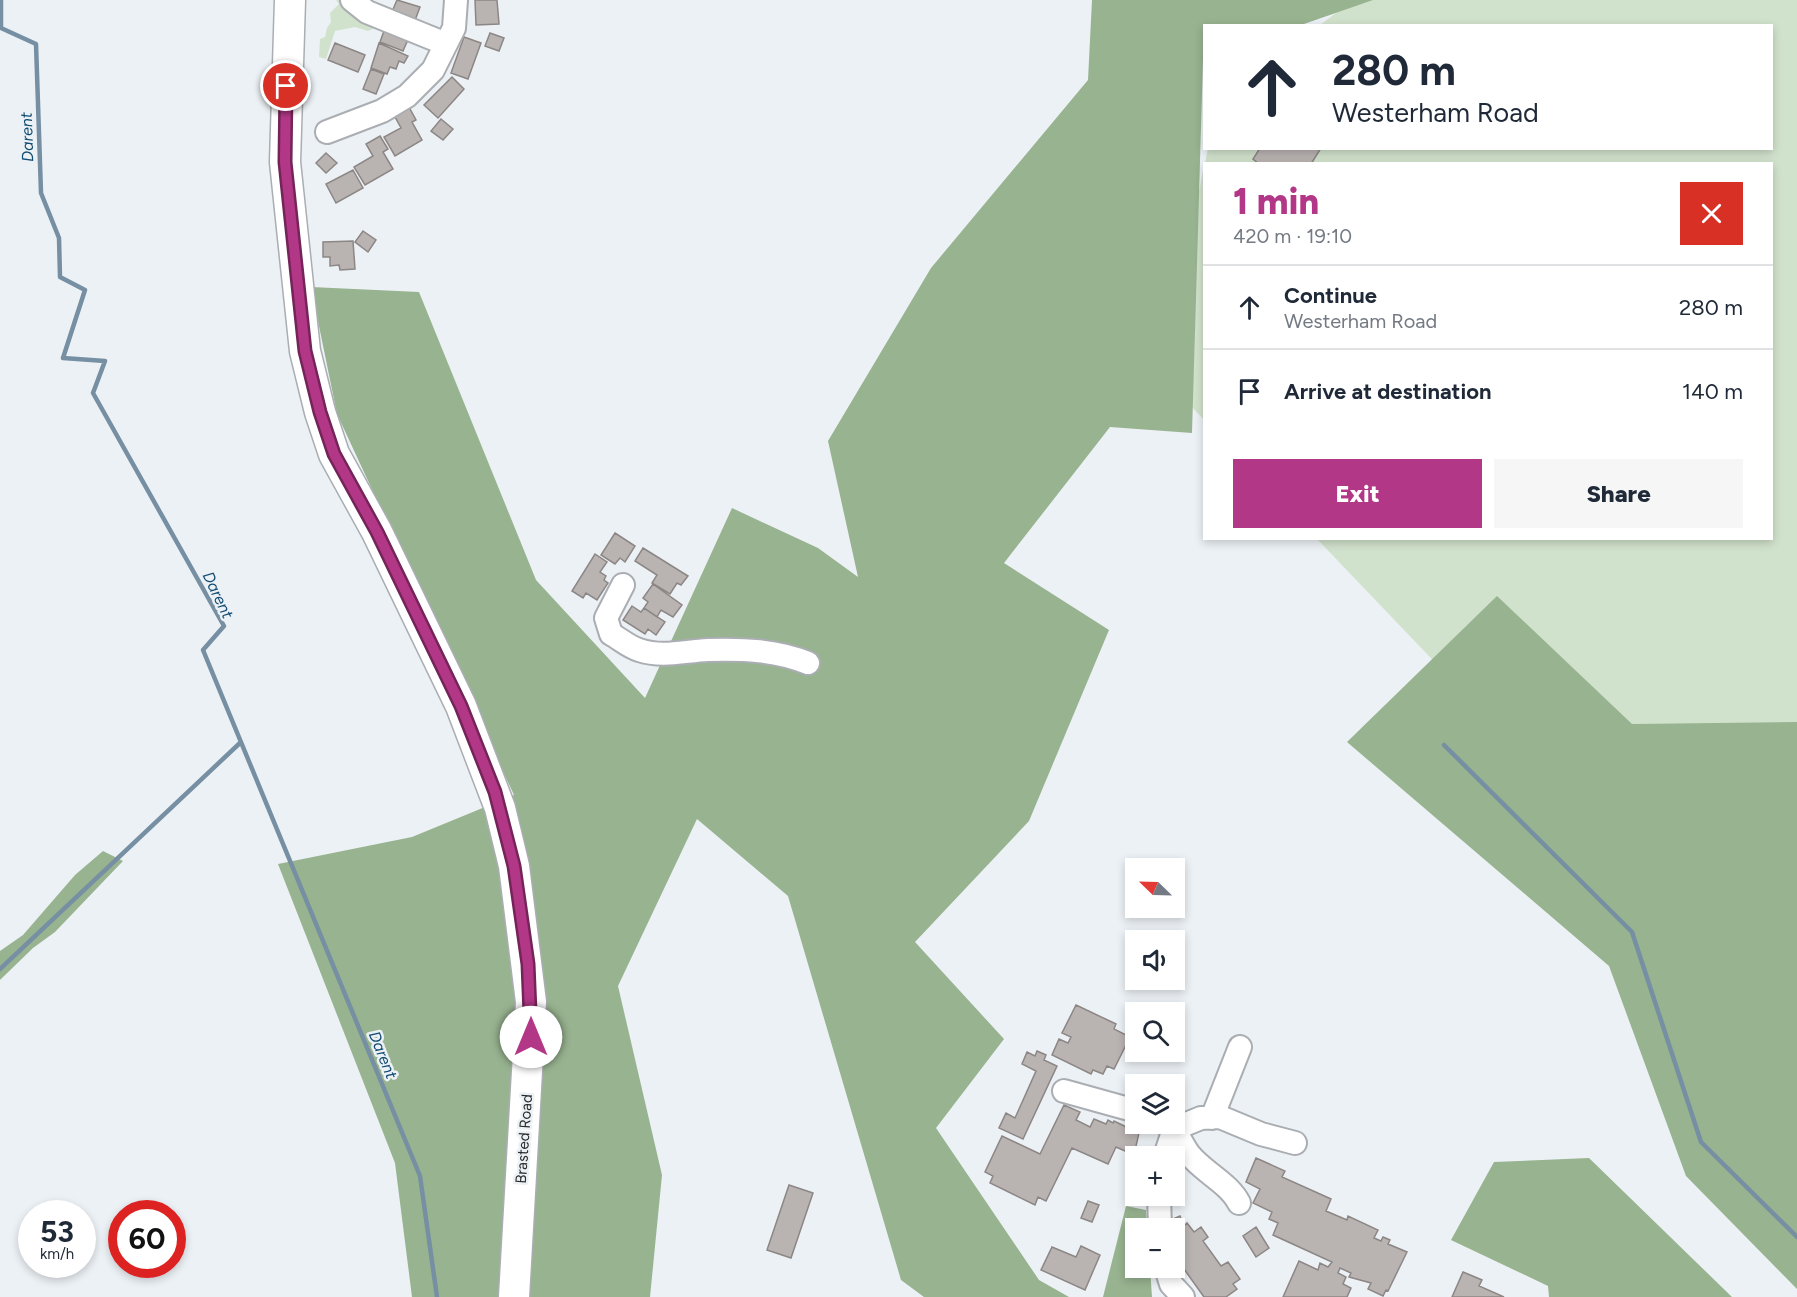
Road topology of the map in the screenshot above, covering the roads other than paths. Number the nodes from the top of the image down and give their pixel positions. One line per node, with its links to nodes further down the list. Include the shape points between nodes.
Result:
1 (290, 0): 17 (main road, Brasted Road, via 285,162 305,351 320,412 334,454 377,532 461,706 510,844 531,1002)
2 (352, 0): 4 (street, via 367,12)
3 (456, 0): 4 (street, via 454,28)
4 (446, 44): 5 (street, via 433,70 407,96 382,111)
5 (327, 132)
6 (624, 585): 7 (street, via 606,618 611,634 639,650 671,655 707,650 766,651)
7 (808, 663)
8 (1240, 1047): 11 (street)
9 (1064, 1091): 10 (street)
10 (1125, 1108)
11 (1212, 1118): 12 (street); 14 (street, via 1220,1117)
12 (1185, 1122)
13 (1175, 1134): 15 (street, via 1188,1153)
14 (1295, 1143)
15 (1239, 1203)
16 (1169, 1278): 18 (street)
17 (514, 1297)
18 (1183, 1297)

